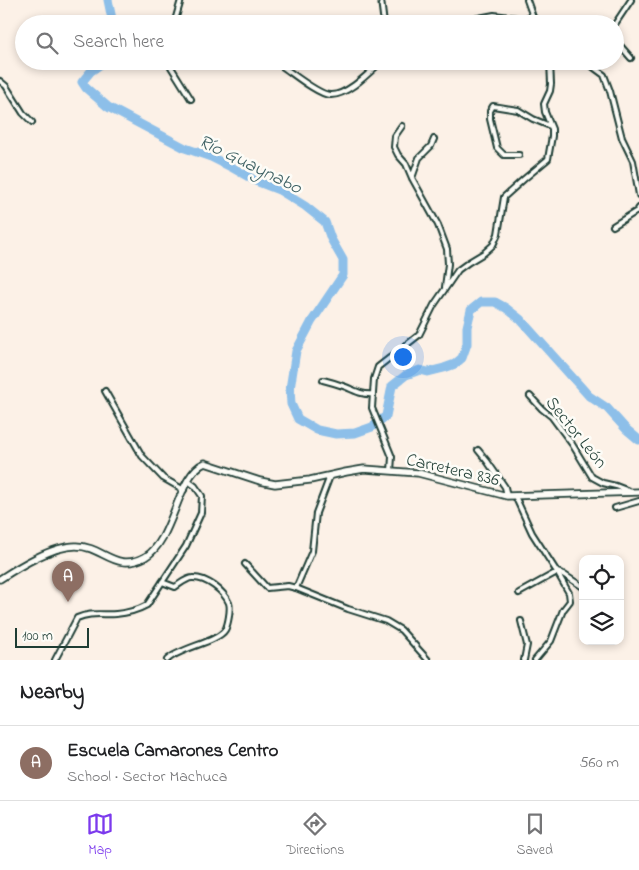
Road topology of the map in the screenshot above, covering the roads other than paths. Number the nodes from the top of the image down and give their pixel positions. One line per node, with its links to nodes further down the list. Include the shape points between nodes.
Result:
1 (180, 0): 5 (street)
2 (381, 0): 6 (street)
3 (527, 0): 7 (street)
4 (631, 0): 8 (street)
5 (176, 15)
6 (383, 15)
7 (532, 15)
8 (621, 15)
9 (624, 49): 10 (street)
10 (632, 58)
11 (172, 70): 17 (street)
12 (287, 70): 13 (street, via 330,95 342,92)
13 (372, 70)
14 (550, 70): 20 (street, via 550,91 544,104)
15 (597, 70): 24 (street, via 604,75 610,90 622,138 633,161)
16 (0, 81): 18 (street)
17 (191, 99)
18 (32, 122)
19 (402, 126): 23 (street, via 395,136 394,147)
20 (550, 126): 22 (street, via 518,110 493,106 490,119 497,148 504,155); 27 (street, via 552,136 548,159 504,197 493,245 458,270)
21 (434, 139): 23 (street, via 419,158)
22 (519, 155)
23 (412, 178): 27 (street, via 438,224 446,249)
24 (639, 195)
25 (639, 208): 26 (street)
26 (613, 226)
27 (445, 289): 30 (street, via 419,335 378,367)
28 (323, 380): 30 (street, via 354,392)
29 (105, 391): 36 (street, via 142,456 163,478)
30 (373, 394): 33 (street, via 372,408 392,459)
31 (530, 396): 37 (street, Sector León, via 552,417 592,477)
32 (478, 450): 39 (street, via 506,487)
33 (390, 471): 34 (street, Carretera 836, via 364,469); 39 (street, Carretera 836, via 418,473)
34 (330, 476): 35 (street, Carretera 836, via 275,484 206,463 196,469); 48 (street, via 316,513 312,551)
35 (188, 481): 36 (street, Carretera 836); 46 (street, via 202,496 201,513 186,546)
36 (184, 490): 45 (street, Carretera 836, via 161,540 144,557 124,562 74,546 34,559)
37 (632, 492): 38 (street, Carretera 836); 40 (street, Carretera 836)
38 (639, 492)
39 (507, 496): 40 (street, Carretera 836)
40 (515, 496): 44 (street, via 532,533)
41 (639, 501): 42 (street)
42 (615, 508)
43 (245, 564): 48 (street, via 267,588)
44 (557, 572): 47 (street); 49 (street); 55 (street, via 570,601 551,641)
45 (0, 579)
46 (162, 582): 51 (street, via 147,605 140,609 76,618); 52 (street, via 175,586 190,578 201,578 224,596 230,611 225,630)
47 (579, 584)
48 (296, 588): 53 (street, via 386,621 401,630)
49 (519, 593)
50 (521, 621): 54 (street, via 527,645)
51 (55, 660)
52 (167, 660)
53 (428, 660)
54 (524, 660)
55 (535, 660)

